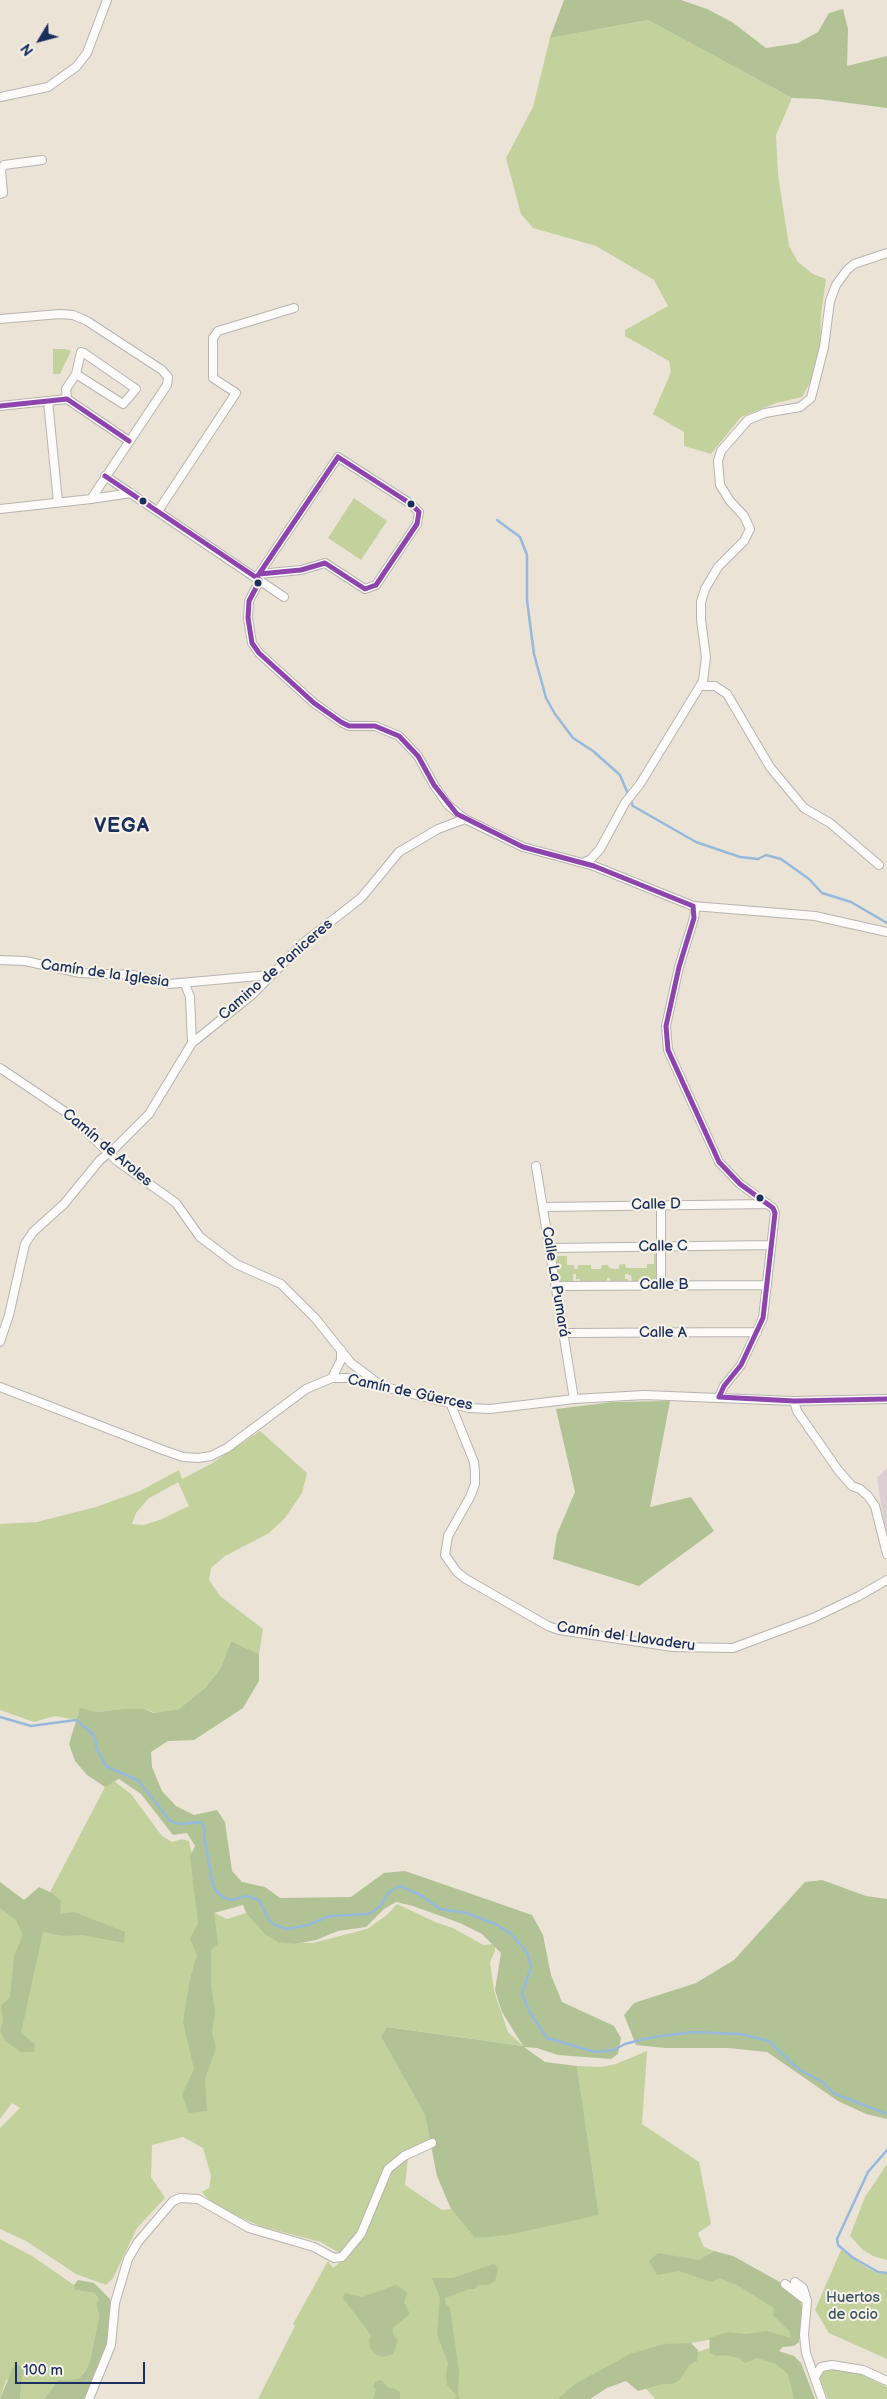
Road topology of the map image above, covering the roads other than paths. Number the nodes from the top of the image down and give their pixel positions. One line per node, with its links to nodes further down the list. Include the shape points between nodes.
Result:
1 (107, 0): 2 (street, via 87,53 76,67 48,88)
2 (0, 97)
3 (42, 160): 4 (street, via 4,165)
4 (1, 193)
5 (887, 253): 21 (street, via 854,264 836,285 830,301 824,347 813,392 807,403 748,420 718,460 720,485 750,529 744,541 718,567 705,589 701,620 706,657)
6 (294, 308): 18 (street, via 218,331 212,338 213,378 236,393)
7 (0, 319): 12 (street, via 73,315 162,370 168,377 167,385)
8 (76, 374): 8 (street, via 123,404 136,389 81,352); 9 (street, via 66,389)
9 (67, 399): 10 (street); 12 (street)
10 (48, 401): 11 (street); 16 (street)
11 (0, 406)
12 (129, 441): 13 (street)
13 (105, 476): 14 (street); 15 (street)
14 (131, 493): 15 (street); 18 (street)
15 (91, 499): 16 (street)
16 (58, 502): 17 (street)
17 (0, 509)
18 (158, 511): 19 (street)
19 (258, 577): 19 (street, via 338,457 419,512 417,524 376,585 365,589 325,563); 20 (street); 22 (street, via 249,601 248,618 252,644 258,653 314,703 341,722 349,726 375,726 399,736 418,756 448,805)
20 (284, 597)
21 (701, 686): 23 (street, via 625,803 600,848); 24 (street, via 715,686 727,694 770,767 804,808 830,823)
22 (465, 819): 23 (street, via 536,852); 28 (street, Camino de Paniceres, via 438,829 399,852 361,898 302,944)
23 (583, 863): 25 (street)
24 (879, 865)
25 (693, 906): 26 (street, via 815,916); 35 (street, via 696,912 666,1026 668,1050 719,1162 740,1184)
26 (887, 932)
27 (0, 960): 29 (street, Camín de la Iglesia)
28 (270, 975): 29 (street, Camín de la Iglesia); 30 (street, Camino de Paniceres, via 253,994)
29 (185, 984): 30 (street, via 190,997)
30 (192, 1043): 32 (street, Camino de Paniceres, via 149,1114)
31 (0, 1068): 32 (street, Camín de Aroles, via 68,1113)
32 (108, 1153): 45 (street, Camino de Paniceres, via 64,1204 33,1232 26,1244); 46 (street, Camín de Aroles, via 176,1203 200,1237 236,1264 281,1284 315,1318)
33 (536, 1166): 36 (street, Calle La Pumará)
34 (661, 1204): 35 (street, Calle D); 36 (street, Calle D); 38 (street)
35 (768, 1204): 37 (street, via 775,1213)
36 (543, 1207): 52 (street, Calle La Pumará)
37 (771, 1245): 38 (street, Calle C); 40 (street)
38 (661, 1247): 39 (street, Calle C); 41 (street)
39 (554, 1248)
40 (767, 1284): 41 (street, Calle B); 43 (street, via 764,1318)
41 (661, 1285): 42 (street, Calle B)
42 (561, 1286)
43 (758, 1332): 44 (street, Calle A); 50 (street)
44 (568, 1333)
45 (0, 1342)
46 (340, 1350): 47 (street, via 341,1360); 48 (street, Camín de Aroles, via 351,1363)
47 (332, 1378): 48 (street, Camín de Güerces); 49 (street, Camín de Güerces, via 306,1390 227,1448 198,1458 163,1450)
48 (379, 1384): 54 (street, Camín de Güerces)
49 (0, 1387)
50 (720, 1397): 52 (street, Camín de Güerces, via 644,1395); 53 (street, Camín de Güerces)
51 (887, 1398): 53 (street, Camín de Güerces)
52 (574, 1399): 54 (street, Camín de Güerces, via 490,1409)
53 (794, 1401): 55 (street, via 797,1411 838,1470 875,1506)
54 (451, 1405): 56 (street, Camín del Llavaderu, via 475,1472 470,1497 448,1536 445,1554 466,1579 548,1626 673,1647 734,1648 813,1618)
55 (887, 1554)
56 (887, 1580)
57 (432, 2143): 63 (street, via 404,2156 388,2169 362,2234 342,2257 334,2258 314,2247 249,2228 198,2199 174,2201 138,2242 128,2259 114,2303 111,2345)
58 (795, 2282): 60 (street, via 803,2288)
59 (785, 2284): 60 (street)
60 (807, 2301): 61 (street, via 804,2335 806,2353)
61 (815, 2377): 62 (street, via 821,2367 832,2365 863,2370); 64 (street)
62 (887, 2380)
63 (89, 2399)
64 (822, 2399)

